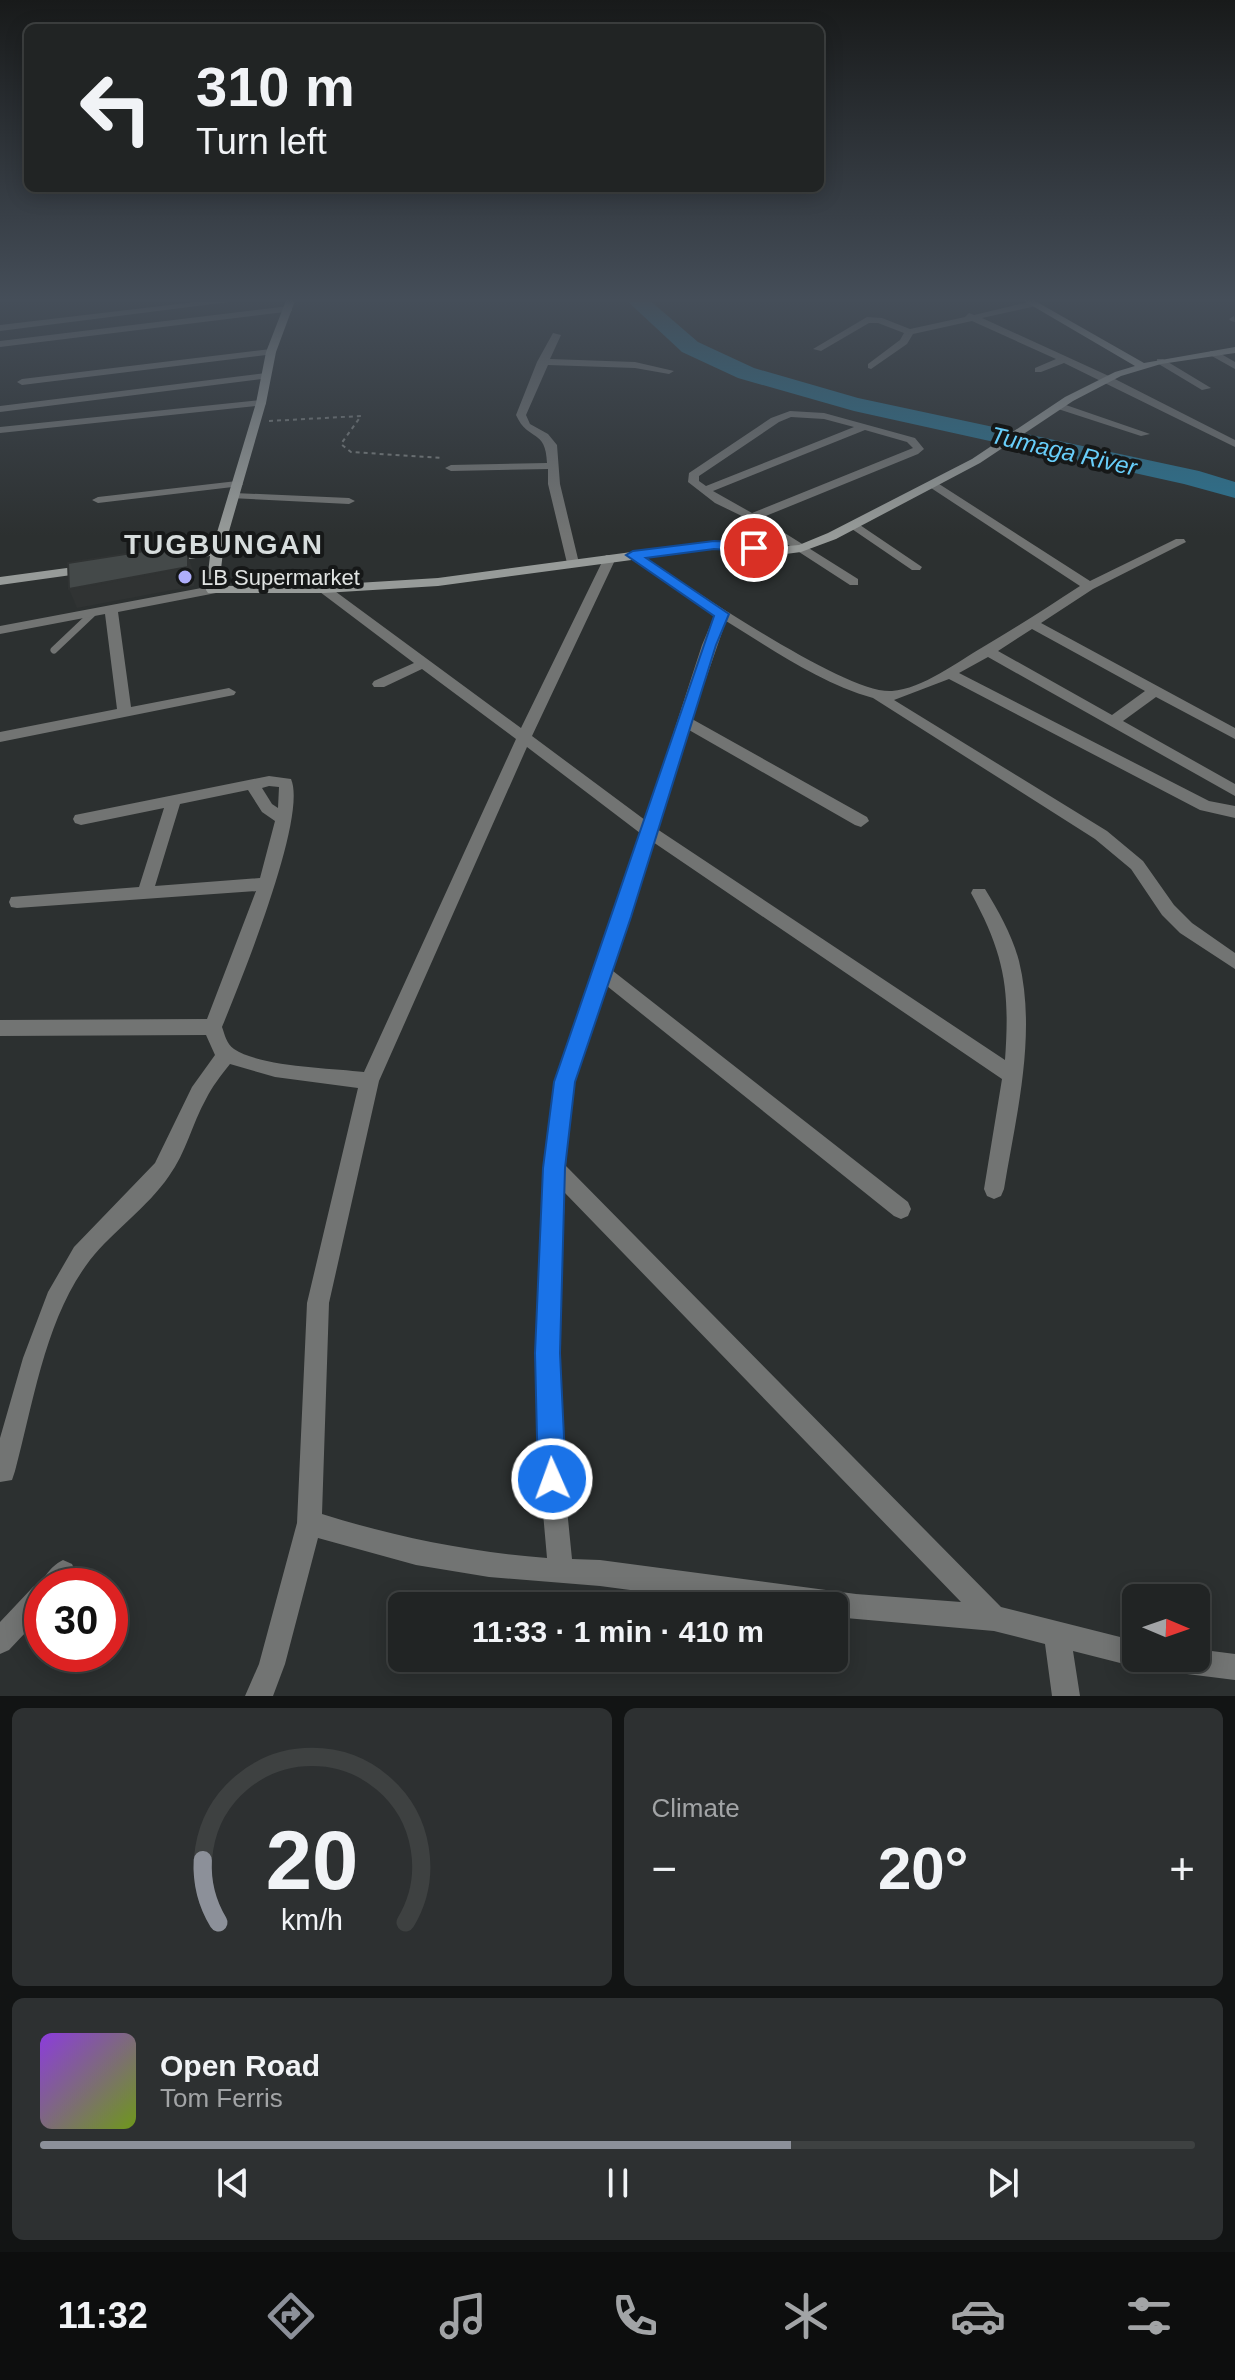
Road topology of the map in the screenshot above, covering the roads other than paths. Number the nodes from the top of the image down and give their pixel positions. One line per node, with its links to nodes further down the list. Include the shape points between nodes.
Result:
1 (62, 377): 9 (street)
2 (257, 377): 13 (street)
3 (266, 377): 11 (main road)
4 (536, 377): 18 (street, via 521,415 526,426 549,441)
5 (1104, 377): 8 (street)
6 (1112, 377): 8 (main road)
7 (1188, 377): 10 (street)
8 (1108, 379): 12 (main road); 17 (street)
9 (22, 382)
10 (1206, 388)
11 (261, 403): 15 (street); 21 (main road)
12 (1059, 406): 16 (street); 20 (main road, via 1000,447)
13 (0, 409)
14 (864, 427): 22 (street); 22 (street, via 807,414 783,416 698,469 694,482); 25 (street, via 911,440 919,449)
15 (0, 430)
16 (1145, 434)
17 (1235, 444)
18 (552, 466): 19 (street); 33 (street)
19 (451, 468)
20 (932, 484): 26 (main road); 39 (street)
21 (236, 490): 23 (street); 24 (street); 29 (main road)
22 (704, 491): 25 (street)
23 (98, 500)
24 (349, 501)
25 (752, 517): 28 (street)
26 (853, 525): 28 (main road); 35 (street)
27 (1180, 542): 39 (street)
28 (801, 548): 30 (main road, via 714,545); 38 (street)
29 (217, 552): 32 (main road); 41 (main road)
30 (633, 555): 31 (main road); 44 (street)
31 (610, 558): 33 (main road); 60 (street)
32 (147, 561)
33 (573, 563): 40 (main road, via 438,582)
34 (104, 567): 37 (main road)
35 (916, 567)
36 (332, 570): 40 (lane)
37 (0, 581)
38 (854, 582)
39 (1089, 586): 45 (street)
40 (324, 589): 41 (main road); 49 (street)
41 (212, 590): 42 (street)
42 (111, 611): 43 (street); 55 (street)
43 (92, 614): 46 (street); 47 (lane)
44 (722, 614): 54 (street); 56 (street)
45 (1032, 624): 48 (street); 52 (street)
46 (0, 630)
47 (54, 650)
48 (986, 650): 50 (street); 57 (street)
49 (424, 663): 51 (street); 60 (street)
50 (948, 673): 54 (street); 64 (street, via 1205,806)
51 (379, 684)
52 (1155, 691): 57 (street); 58 (street)
53 (229, 692): 55 (street)
54 (879, 697): 73 (street, via 1101,835 1137,865 1186,928)
55 (124, 711): 59 (street)
56 (684, 721): 67 (street); 68 (street)
57 (1113, 721): 62 (street)
58 (1235, 734)
59 (0, 737)
60 (524, 737): 68 (street); 79 (street)
61 (252, 784): 63 (street); 66 (street, via 267,808); 66 (street, via 286,783)
62 (1235, 791)
63 (174, 799): 65 (street); 70 (street)
64 (1235, 812)
65 (81, 819)
66 (284, 819): 69 (street)
67 (861, 821)
68 (650, 832): 74 (street); 78 (street)
69 (268, 884): 70 (street); 75 (street)
70 (145, 893): 72 (street)
71 (979, 893): 78 (street, via 1000,930 1012,970 1018,1025)
72 (17, 902)
73 (1235, 962)
74 (603, 973): 80 (street, via 565,1082); 82 (street)
75 (213, 1027): 76 (street); 77 (street)
76 (0, 1028)
77 (227, 1054): 79 (street, via 263,1065); 83 (street, via 198,1094 163,1168 81,1255 62,1284 36,1353)
78 (1010, 1074): 81 (street)
79 (369, 1081): 84 (street, via 318,1303)
80 (554, 1168): 85 (street, via 547,1353); 87 (street)
81 (994, 1189)
82 (901, 1209)
83 (3, 1471)
84 (309, 1523): 85 (street, via 376,1545 455,1561); 93 (street)
85 (561, 1572): 87 (street)
86 (24, 1615): 89 (street)
87 (994, 1618): 88 (street)
88 (1057, 1634): 90 (street); 94 (street)
89 (0, 1641)
90 (1122, 1650)
91 (1210, 1664): 92 (street)
92 (1235, 1667)
93 (259, 1696)
94 (1066, 1696)

